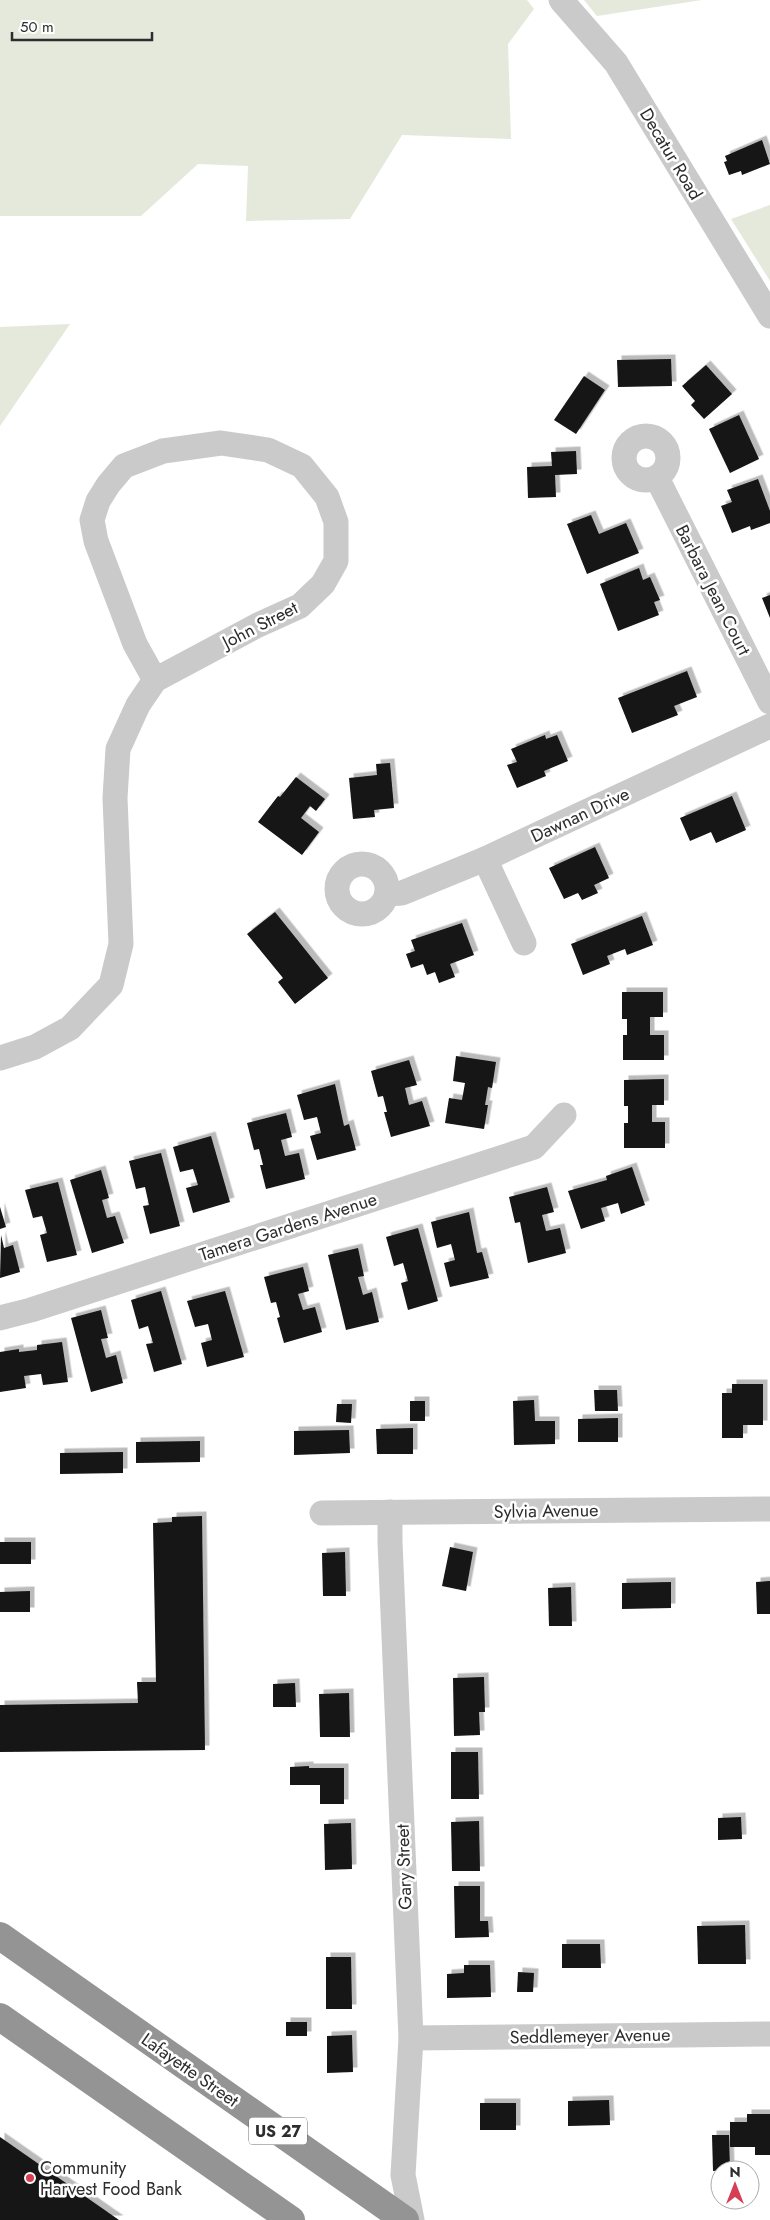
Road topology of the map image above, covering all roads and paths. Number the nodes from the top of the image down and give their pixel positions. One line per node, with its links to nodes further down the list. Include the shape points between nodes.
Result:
1 (562, 0): 2 (street, Decatur Road, via 616,63)
2 (770, 316)
3 (657, 478): 5 (street, Barbara Jean Court)
4 (155, 680): 4 (street, John Street, via 135,644 96,542 92,520 108,485 124,466 163,451 221,443 268,450 302,466 327,498 336,522 336,561 322,584 300,606); 10 (street, John Street, via 138,705 118,749 115,798 121,944 111,985 70,1028 35,1047)
5 (770, 702)
6 (770, 726): 7 (street, Dawnan Drive)
7 (485, 859): 8 (street, Dawnan Drive, via 402,893); 9 (street)
8 (387, 894)
9 (524, 942)
10 (0, 1058)
11 (564, 1115): 12 (street, Tamera Gardens Avenue, via 534,1147)
12 (0, 1318)
13 (770, 1509): 14 (street, Sylvia Avenue)
14 (390, 1512): 15 (street, Sylvia Avenue); 19 (street, Gary Street)
15 (322, 1513)
16 (0, 1936): 21 (highway, Lafayette Street / US 27)
17 (0, 2017): 20 (highway)
18 (770, 2034): 19 (street, Seddlemeyer Avenue)
19 (411, 2038): 22 (street, Gary Street, via 403,2175)
20 (291, 2220)
21 (405, 2220)
22 (412, 2220)

